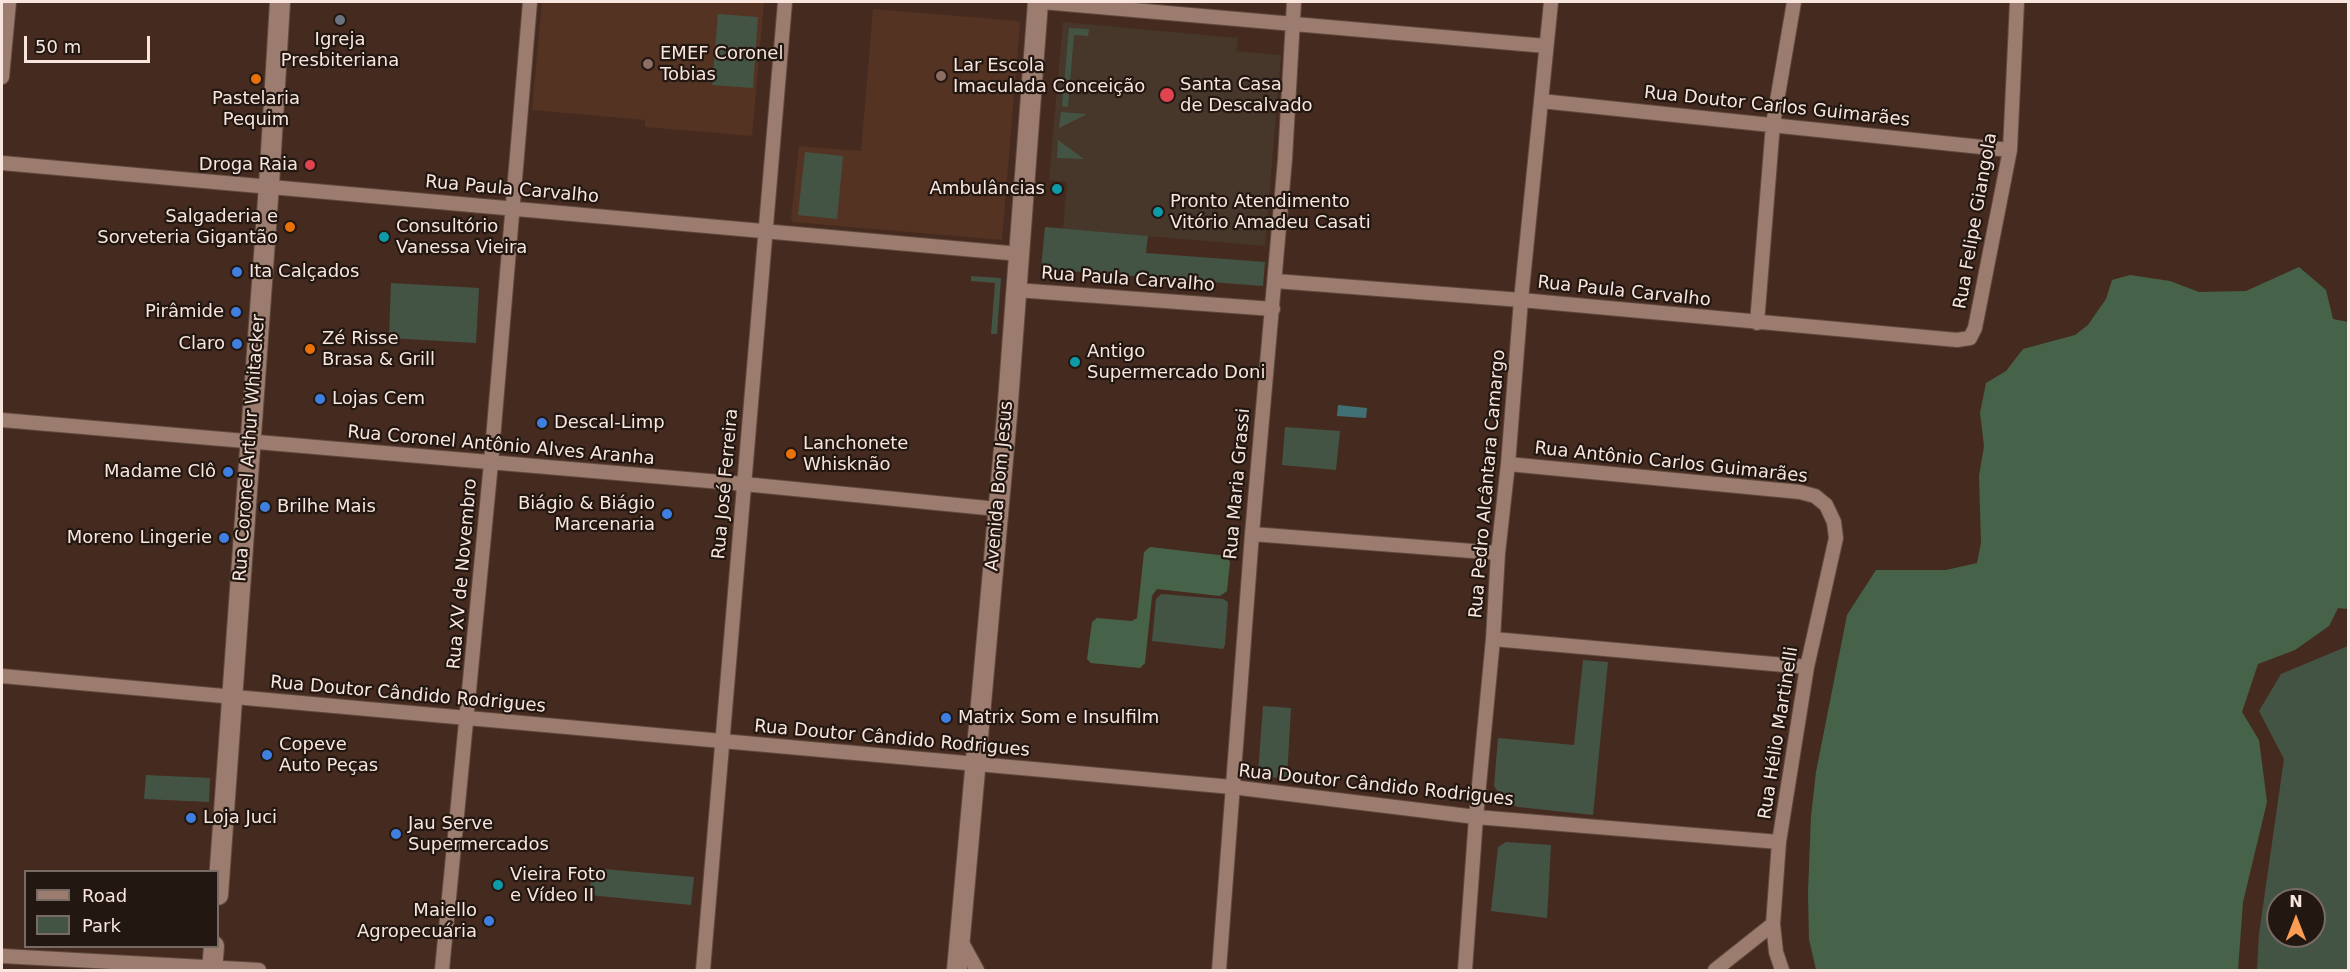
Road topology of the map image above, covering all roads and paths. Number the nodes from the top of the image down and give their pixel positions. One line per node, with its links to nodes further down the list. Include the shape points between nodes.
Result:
1 (9, 2): 12 (street)
2 (280, 2): 17 (street, Rua Coronel Arthur Whitacker)
3 (530, 2): 18 (street, Rua XV de Novembro)
4 (785, 2): 19 (street, Rua José Ferreira)
5 (1040, 2): 10 (street); 20 (street, Avenida Bom Jesus)
6 (1294, 2): 10 (street, Rua Maria Grassi)
7 (1551, 2): 11 (street, Rua Pedro Alcântara Camargo)
8 (1794, 2): 14 (street)
9 (2018, 2): 15 (street, Rua Felipe Giangola)
10 (1293, 25): 11 (street); 21 (street, Rua Maria Grassi)
11 (1546, 46): 13 (street, Rua Pedro Alcântara Camargo)
12 (2, 77)
13 (1541, 101): 14 (street, Rua Doutor Carlos Guimarães); 23 (street, Rua Pedro Alcântara Camargo)
14 (1773, 124): 15 (street, Rua Doutor Carlos Guimarães); 25 (street)
15 (2010, 150): 26 (street, Rua Felipe Giangola)
16 (2, 163): 17 (street, Rua Paula Carvalho)
17 (269, 185): 18 (street, Rua Paula Carvalho); 28 (street, Rua Coronel Arthur Whitacker)
18 (512, 207): 19 (street, Rua Paula Carvalho); 29 (street, Rua XV de Novembro)
19 (766, 232): 20 (street, Rua Paula Carvalho); 31 (street, Rua José Ferreira)
20 (1020, 254): 22 (street, Avenida Bom Jesus)
21 (1275, 281): 23 (street, Rua Paula Carvalho); 24 (street, Rua Maria Grassi)
22 (1016, 290): 24 (street, Rua Paula Carvalho); 33 (street, Avenida Bom Jesus)
23 (1521, 300): 25 (street, Rua Paula Carvalho); 30 (street, Rua Pedro Alcântara Camargo)
24 (1273, 309): 34 (street, Rua Maria Grassi)
25 (1757, 323): 26 (street, Rua Paula Carvalho)
26 (1970, 338)
27 (2, 420): 28 (street, Rua Coronel Antônio Alves Aranha)
28 (250, 443): 29 (street, Rua Coronel Antônio Alves Aranha); 39 (street, Rua Coronel Arthur Whitacker)
29 (491, 463): 31 (street, Rua Coronel Antônio Alves Aranha); 40 (street, Rua XV de Novembro)
30 (1508, 464): 32 (street, Rua Antônio Carlos Guimarães, via 1800,492 1815,496); 35 (street, Rua Pedro Alcântara Camargo)
31 (744, 484): 33 (street, Rua Coronel Antônio Alves Aranha); 41 (street, Rua José Ferreira)
32 (1826, 505): 37 (street, Rua Hélio Martinelli, via 1836,538)
33 (997, 509): 42 (street, Avenida Bom Jesus)
34 (1252, 534): 35 (street); 43 (street, Rua Maria Grassi)
35 (1498, 553): 36 (street, Rua Pedro Alcântara Camargo)
36 (1493, 639): 37 (street); 44 (street, Rua Pedro Alcântara Camargo)
37 (1807, 667): 45 (street, Rua Hélio Martinelli)
38 (2, 676): 39 (street, Rua Doutor Cândido Rodrigues)
39 (231, 697): 40 (street, Rua Doutor Cândido Rodrigues); 46 (street, Rua Coronel Arthur Whitacker)
40 (467, 719): 41 (street, Rua Doutor Cândido Rodrigues); 53 (street, Rua XV de Novembro)
41 (723, 742): 42 (street, Rua Doutor Cândido Rodrigues); 54 (street, Rua José Ferreira)
42 (974, 765): 43 (street, Rua Doutor Cândido Rodrigues); 48 (street, Avenida Bom Jesus)
43 (1232, 787): 44 (street, Rua Doutor Cândido Rodrigues); 57 (street, Rua Maria Grassi)
44 (1476, 816): 45 (street, Rua Doutor Cândido Rodrigues); 58 (street, Rua Pedro Alcântara Camargo)
45 (1779, 842): 47 (street, Rua Hélio Martinelli)
46 (219, 880)
47 (1773, 924): 59 (street); 60 (street, Rua Hélio Martinelli)
48 (960, 939): 55 (street, Avenida Bom Jesus); 56 (street)
49 (214, 948): 51 (street)
50 (2, 956): 51 (street)
51 (212, 969): 52 (street)
52 (259, 970)
53 (442, 970)
54 (703, 970)
55 (957, 970)
56 (977, 970)
57 (1219, 970)
58 (1465, 970)
59 (1715, 970)
60 (1782, 970)

